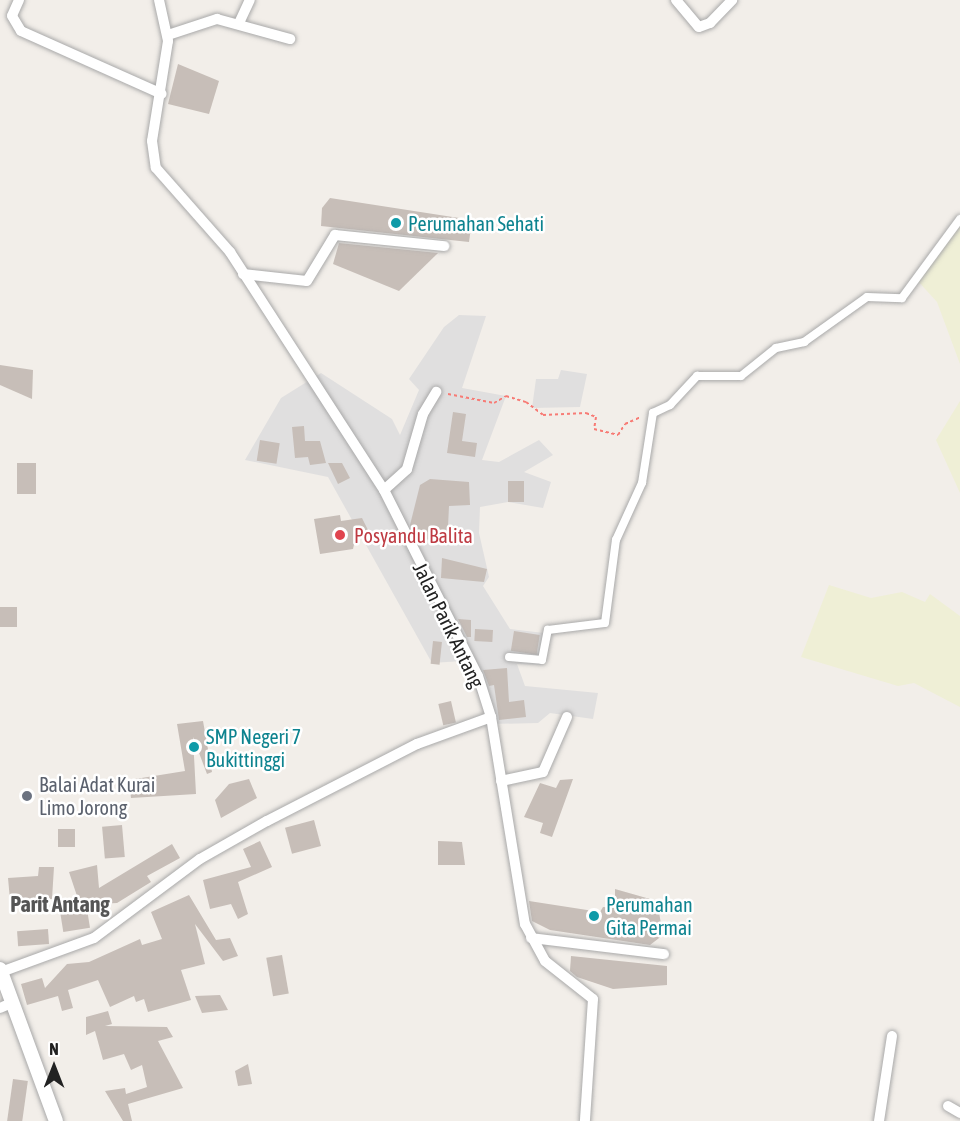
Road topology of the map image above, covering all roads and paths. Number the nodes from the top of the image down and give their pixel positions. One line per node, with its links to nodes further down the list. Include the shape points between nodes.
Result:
1 (19, 0): 9 (street, via 12,16 21,31)
2 (159, 0): 7 (street, Jalan Parik Antang)
3 (250, 0): 6 (street)
4 (676, 0): 5 (street, via 699,27)
5 (732, 0)
6 (240, 21): 7 (street, via 210,20); 8 (street)
7 (168, 35): 9 (street, Jalan Parik Antang)
8 (290, 39)
9 (162, 94): 12 (street, Jalan Parik Antang, via 152,141 156,168 216,234)
10 (960, 219): 14 (street, via 902,298 867,297 804,342 776,348 741,376 697,376 670,405)
11 (444, 246): 12 (street, via 335,235 307,281)
12 (243, 274): 15 (street, Jalan Parik Antang)
13 (436, 392): 14 (path, via 494,403 506,396 526,402 543,415 586,413 596,417 594,429 618,435 625,424); 15 (street, via 423,414 407,469)
14 (653, 413): 16 (street, via 642,483 615,540 605,623 548,630 542,660)
15 (384, 490): 17 (street, Jalan Parik Antang, via 478,676)
16 (509, 657)
17 (491, 717): 19 (street, Jalan Parik Antang); 22 (street, via 417,744 267,821 200,859 94,938)
18 (567, 717): 19 (street, via 543,772)
19 (501, 781): 20 (street, Jalan Parik Antang, via 519,905)
20 (531, 938): 21 (street); 28 (street, Jalan Parik Antang, via 545,961 593,999)
21 (664, 954)
22 (0, 971): 23 (street)
23 (6, 1005): 27 (street)
24 (892, 1036): 29 (street)
25 (948, 1106): 26 (street)
26 (960, 1113)
27 (56, 1121)
28 (585, 1121)
29 (879, 1121)

